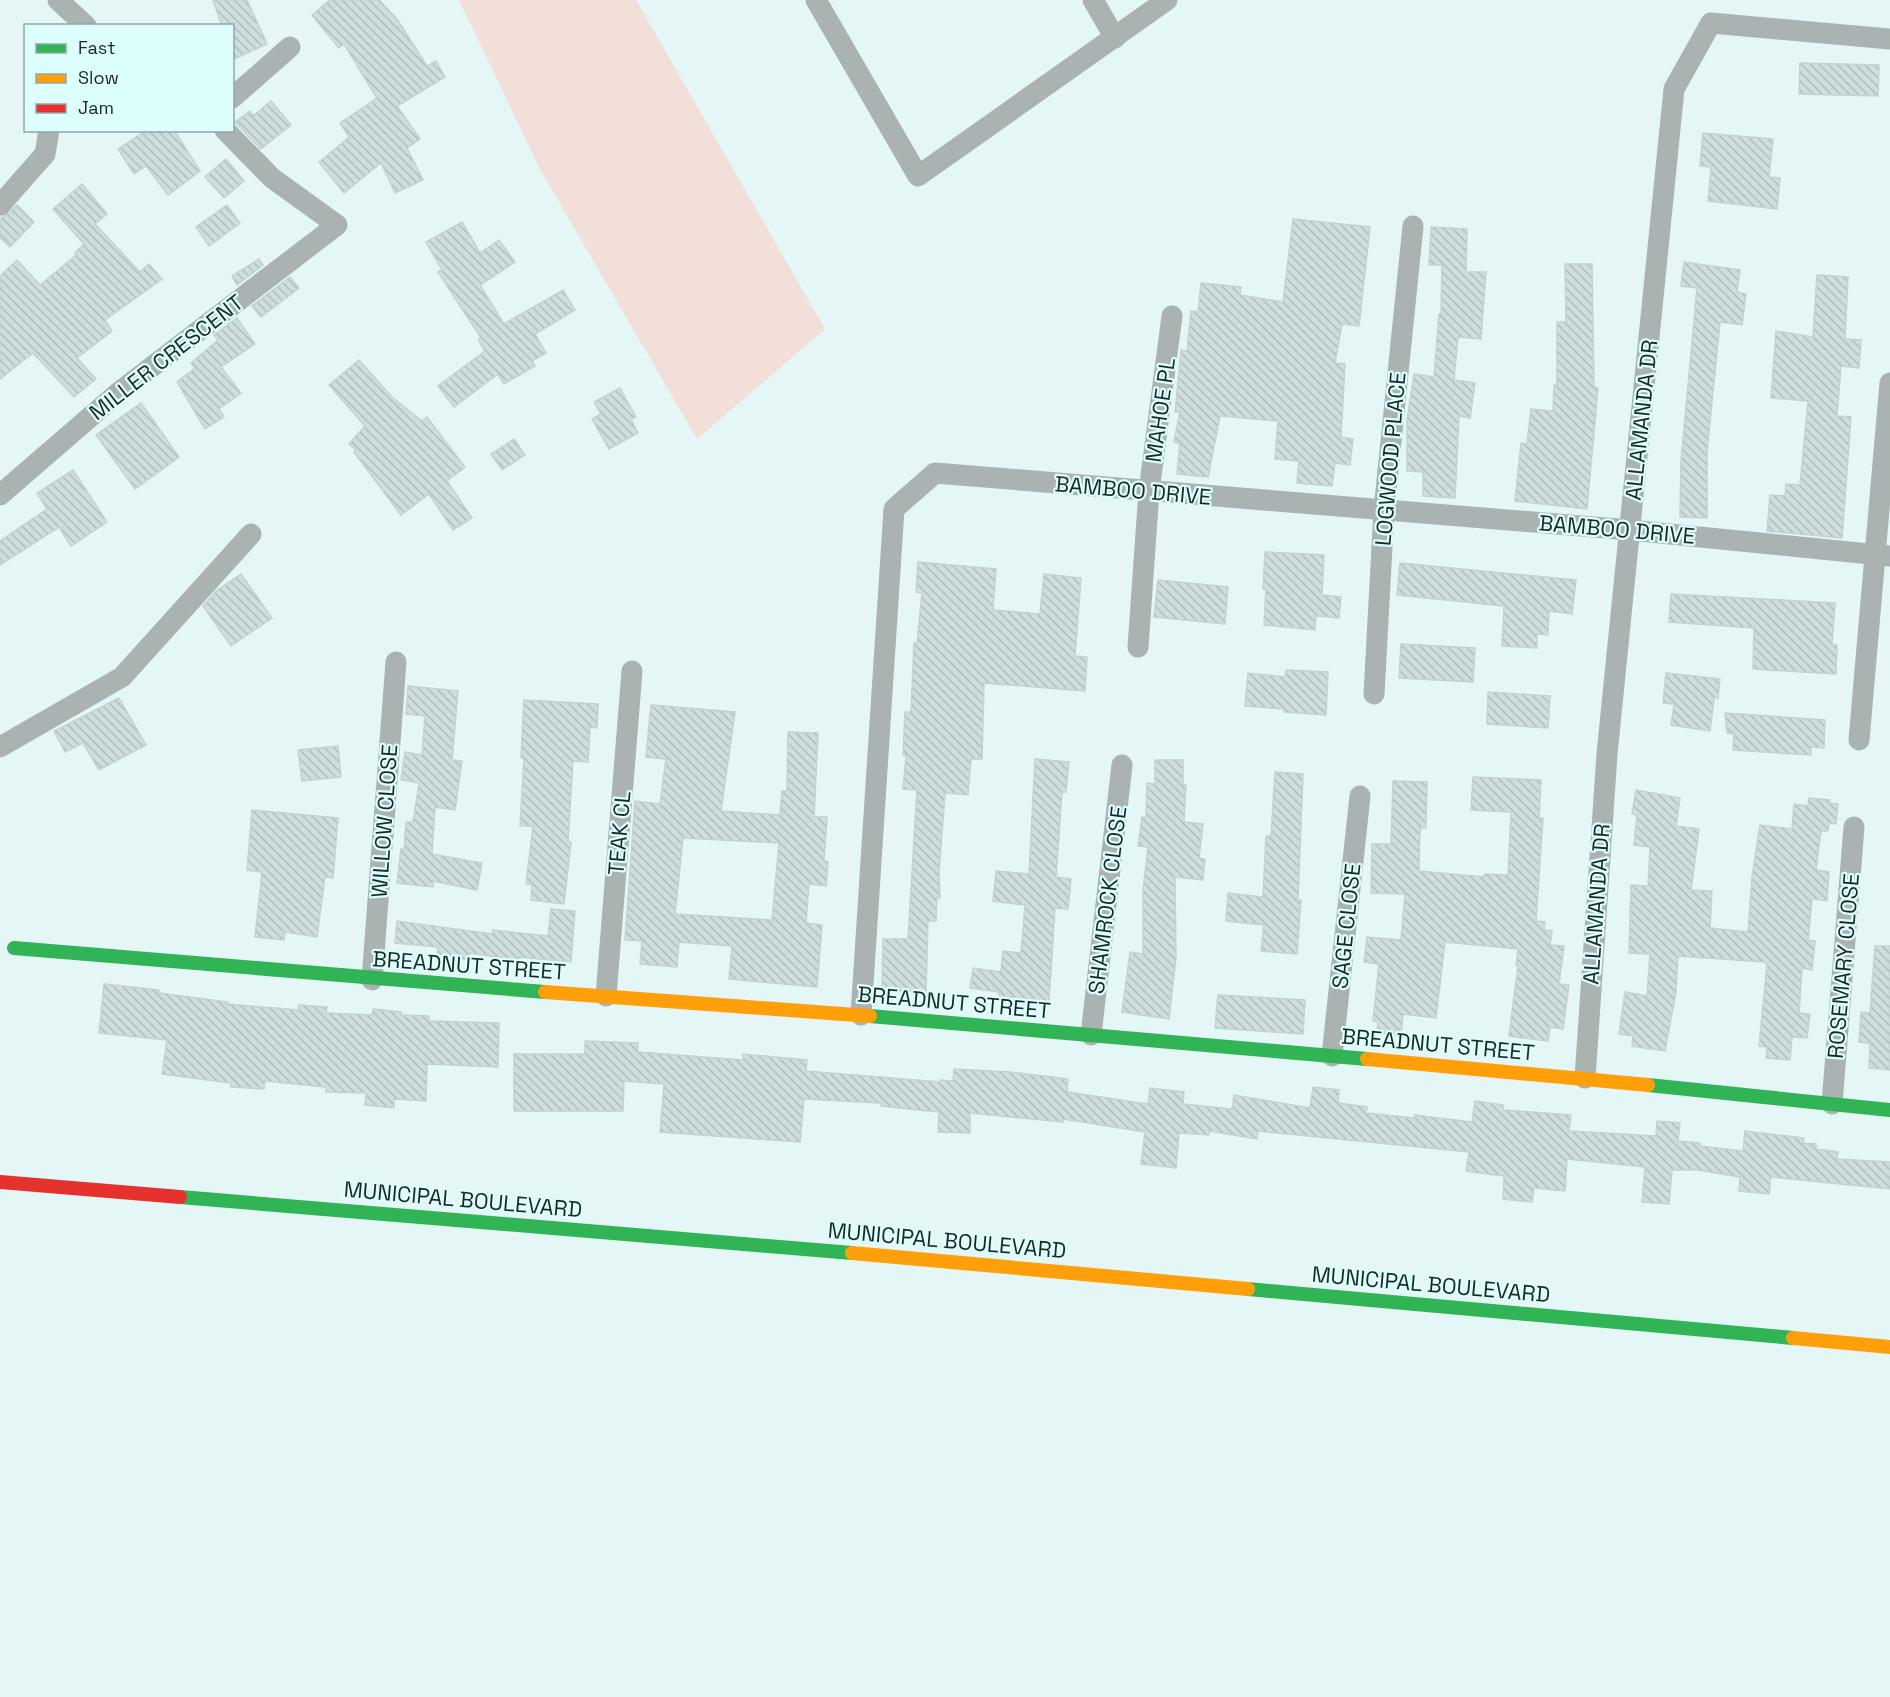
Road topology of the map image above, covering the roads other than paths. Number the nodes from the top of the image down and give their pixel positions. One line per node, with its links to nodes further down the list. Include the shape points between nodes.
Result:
1 (816, 0): 4 (street, via 918,176)
2 (1093, 0): 4 (street)
3 (1167, 0): 4 (street)
4 (1115, 38)
5 (1890, 39): 17 (street, ALLAMANDA DR, via 1712,23 1674,89)
6 (290, 47): 7 (street)
7 (234, 96)
8 (49, 132): 10 (street, via 45,153)
9 (227, 132): 15 (street, MILLER CRESCENT, via 272,178 337,225 119,392)
10 (0, 206)
11 (1413, 226): 16 (street, LOGWOOD PLACE)
12 (1172, 316): 14 (street, MAHOE PL)
13 (1890, 383): 19 (street)
14 (1149, 491): 16 (street, BAMBOO DRIVE); 20 (street, MAHOE PL); 32 (street, BAMBOO DRIVE, via 935,473 894,509)
15 (0, 495)
16 (1384, 510): 17 (street, BAMBOO DRIVE); 23 (street, LOGWOOD PLACE)
17 (1630, 530): 19 (street, BAMBOO DRIVE); 35 (street, ALLAMANDA DR, via 1607,754)
18 (251, 534): 25 (street, via 122,677)
19 (1883, 555): 24 (street)
20 (1138, 647)
21 (396, 662): 30 (street, WILLOW CLOSE)
22 (632, 671): 31 (street, TEAK CL)
23 (1374, 694)
24 (1859, 740)
25 (0, 747)
26 (1122, 765): 33 (street, SHAMROCK CLOSE)
27 (1360, 796): 34 (street, SAGE CLOSE)
28 (1854, 827): 36 (street, ROSEMARY CLOSE)
29 (14, 948): 30 (street, BREADNUT STREET)
30 (372, 980): 31 (street, BREADNUT STREET)
31 (606, 996): 32 (street, BREADNUT STREET)
32 (861, 1015): 33 (street, BREADNUT STREET)
33 (1091, 1035): 34 (street, BREADNUT STREET)
34 (1332, 1056): 35 (street, BREADNUT STREET)
35 (1585, 1078): 36 (street, BREADNUT STREET)
36 (1832, 1104): 37 (street, BREADNUT STREET)
37 (1890, 1110)
38 (0, 1182): 39 (street, MUNICIPAL BOULEVARD, via 842,1251)
39 (1890, 1347)

